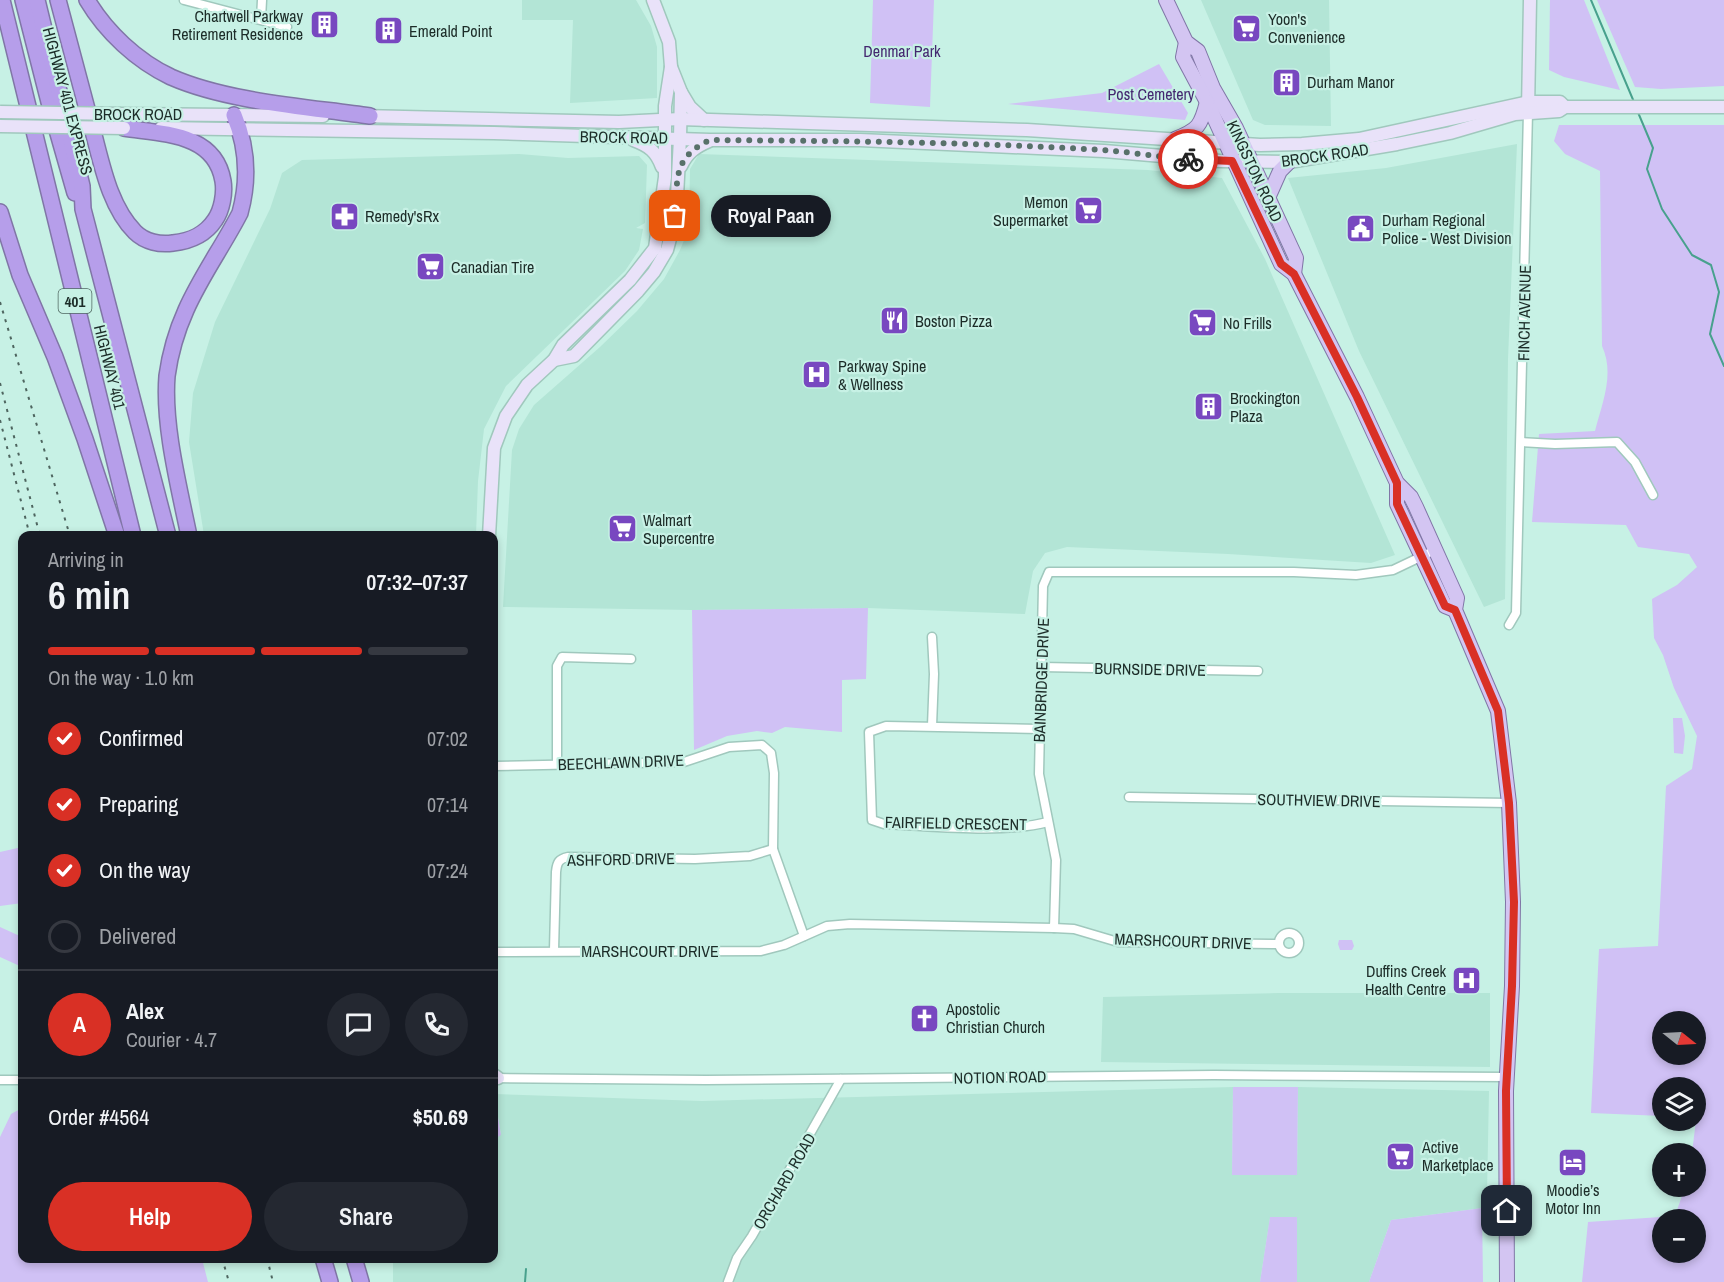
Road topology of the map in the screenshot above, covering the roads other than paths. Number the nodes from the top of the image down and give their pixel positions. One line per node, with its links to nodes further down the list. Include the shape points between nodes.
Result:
1 (2, 0): 15 (highway, 401)
2 (23, 0): 43 (highway, HIGHWAY 401 EXPRESS / 401, via 73,190)
3 (37, 0): 43 (highway, 401, via 82,186)
4 (58, 0): 25 (highway, via 107,181 122,216 136,234 149,241 185,242 205,233 217,218 223,200 222,178 215,157 180,137)
5 (87, 0): 22 (highway, via 128,49 171,76 227,95)
6 (184, 0): 12 (street)
7 (262, 0): 12 (street)
8 (653, 0): 16 (main road, via 669,42)
9 (1166, 0): 14 (main road, KINGSTON ROAD)
10 (1530, 0): 19 (main road, FINCH AVENUE)
11 (0, 16): 15 (highway, 401)
12 (261, 19): 13 (street)
13 (287, 27)
14 (1186, 42): 18 (main road, KINGSTON ROAD, via 1183,57); 36 (main road, KINGSTON ROAD, via 1198,51)
15 (17, 67): 50 (highway, HIGHWAY 401 / 401)
16 (670, 72): 17 (main road); 23 (main road, via 666,90)
17 (681, 92): 23 (main road); 24 (main road)
18 (1207, 102): 32 (main road, via 1200,126); 35 (main road, KINGSTON ROAD)
19 (1528, 107): 20 (main road, BROCK ROAD, via 1560,102 1566,107); 36 (main road, BROCK ROAD, via 1359,139); 39 (main road, BROCK ROAD, via 1397,144); 47 (street, FINCH AVENUE)
20 (1724, 107)
21 (0, 112): 25 (main road, BROCK ROAD, bridge)
22 (370, 116): 23 (main road, BROCK ROAD, via 619,122); 26 (main road, BROCK ROAD)
23 (673, 119): 24 (main road, BROCK ROAD); 29 (main road); 31 (main road)
24 (704, 120): 27 (main road, BROCK ROAD)
25 (122, 121): 26 (main road, BROCK ROAD); 28 (main road, BROCK ROAD, bridge)
26 (237, 122): 30 (main road, BROCK ROAD); 52 (highway, via 244,141 244,198 240,213 186,310 168,376 173,452)
27 (861, 124): 32 (main road, BROCK ROAD); 34 (main road)
28 (0, 126)
29 (664, 137): 30 (main road, BROCK ROAD); 31 (main road, BROCK ROAD); 41 (main road)
30 (628, 138): 41 (main road, via 649,146 658,155)
31 (680, 138): 33 (main road, BROCK ROAD); 40 (main road)
32 (1175, 139): 35 (main road, BROCK ROAD)
33 (710, 140): 34 (main road, BROCK ROAD); 40 (main road, via 695,147)
34 (860, 140): 37 (main road, BROCK ROAD)
35 (1225, 143): 36 (main road, BROCK ROAD); 37 (main road, KINGSTON ROAD)
36 (1243, 145): 38 (main road, KINGSTON ROAD)
37 (1232, 161): 38 (main road, BROCK ROAD); 45 (main road, KINGSTON ROAD, via 1281,264)
38 (1251, 162): 39 (main road, BROCK ROAD); 42 (main road, KINGSTON ROAD)
39 (1289, 162): 42 (main road, via 1280,171)
40 (679, 170): 46 (main road, via 667,250 654,272)
41 (665, 177): 46 (main road, via 655,248)
42 (1268, 198): 45 (main road, KINGSTON ROAD, via 1296,258)
43 (83, 209): 51 (highway, HIGHWAY 401 / 401)
44 (0, 212): 49 (highway)
45 (1294, 274): 54 (main road, KINGSTON ROAD, via 1397,483 1411,497)
46 (607, 312): 53 (main road, via 574,356 554,360 527,385 506,416 494,448)
47 (1521, 442): 48 (street, via 1617,442 1635,462); 55 (street, FINCH AVENUE, via 1516,613)
48 (1653, 495)
49 (115, 531)
50 (133, 531)
51 (167, 531)
52 (188, 531)
53 (489, 531)
54 (1428, 553): 58 (street, BAINBRIDGE DRIVE, via 1393,570 1356,575 1049,572 1043,586); 65 (main road, KINGSTON ROAD, via 1457,598 1455,610 1498,711)
55 (1509, 625)
56 (932, 637): 60 (street)
57 (631, 659): 62 (street, via 562,657 557,666)
58 (1041, 667): 59 (street, BURNSIDE DRIVE); 61 (street, BAINBRIDGE DRIVE)
59 (1258, 671)
60 (932, 726): 61 (street, FAIRFIELD CRESCENT); 66 (street, FAIRFIELD CRESCENT, via 886,726 869,732 872,820 884,824 990,827)
61 (1039, 729): 66 (street, BAINBRIDGE DRIVE, via 1039,774)
62 (557, 764): 63 (street, BEECHLAWN DRIVE); 67 (street, BEECHLAWN DRIVE, via 684,762 729,747 762,745 771,753 774,773)
63 (498, 765)
64 (1129, 797): 65 (street, SOUTHVIEW DRIVE)
65 (1509, 803): 74 (main road, KINGSTON ROAD, via 1514,902)
66 (1048, 822): 68 (street, BAINBRIDGE DRIVE, via 1056,860)
67 (773, 849): 69 (street, BEECHLAWN DRIVE); 71 (street, ASHFORD DRIVE, via 750,856 695,859 560,859 556,872)
68 (1054, 928): 69 (street, via 850,924 827,926); 70 (street, MARSHCOURT DRIVE, via 1074,929 1118,942)
69 (804, 936): 71 (street, MARSHCOURT DRIVE, via 761,951)
70 (1278, 944)
71 (554, 950): 72 (street, MARSHCOURT DRIVE)
72 (498, 952)
73 (498, 1077): 75 (street, NOTION ROAD)
74 (1506, 1077): 75 (street, NOTION ROAD); 83 (main road, KINGSTON ROAD)
75 (841, 1079): 82 (street, ORCHARD ROAD, via 737,1258)
76 (0, 1080): 77 (street)
77 (18, 1080)
78 (324, 1263): 80 (highway)
79 (355, 1263): 81 (highway)
80 (330, 1282)
81 (360, 1282)
82 (728, 1282)
83 (1507, 1282)

